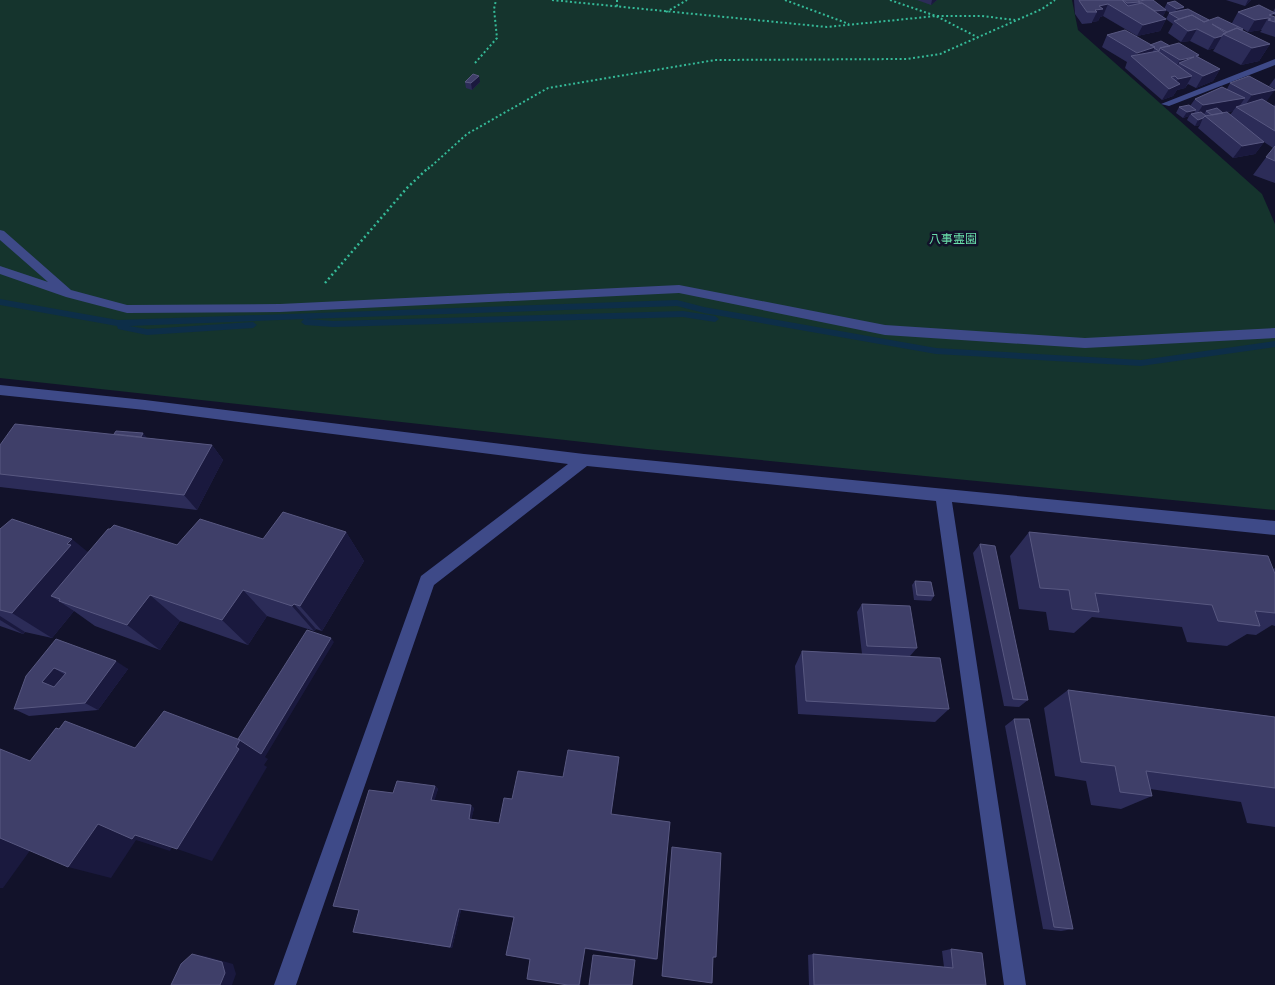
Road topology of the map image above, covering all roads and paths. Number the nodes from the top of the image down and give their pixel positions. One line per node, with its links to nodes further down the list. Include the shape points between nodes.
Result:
1 (496, 0): 15 (path, via 497,38)
2 (552, 0): 8 (path)
3 (617, 0): 8 (path)
4 (687, 0): 9 (path)
5 (785, 0): 12 (path)
6 (890, 0): 10 (path)
7 (1055, 0): 11 (path)
8 (617, 8): 9 (path)
9 (666, 13): 12 (path, via 827,27)
10 (936, 16): 11 (path); 12 (path); 13 (path)
11 (1015, 20): 13 (path)
12 (852, 25)
13 (978, 38): 20 (path, via 940,54 908,58 715,60 548,88 467,134 438,159 407,188)
14 (1275, 62): 16 (street)
15 (475, 63)
16 (1166, 104)
17 (0, 234): 19 (street)
18 (0, 270): 19 (street)
19 (70, 294): 20 (street, via 127,309)
20 (305, 306): 21 (street, via 679,289 885,330 1085,343)
21 (1275, 333)
22 (0, 390): 23 (street)
23 (584, 460): 24 (street); 26 (street, via 428,581)
24 (944, 494): 25 (street); 27 (street)
25 (1275, 528)
26 (285, 985)
27 (1015, 985)

